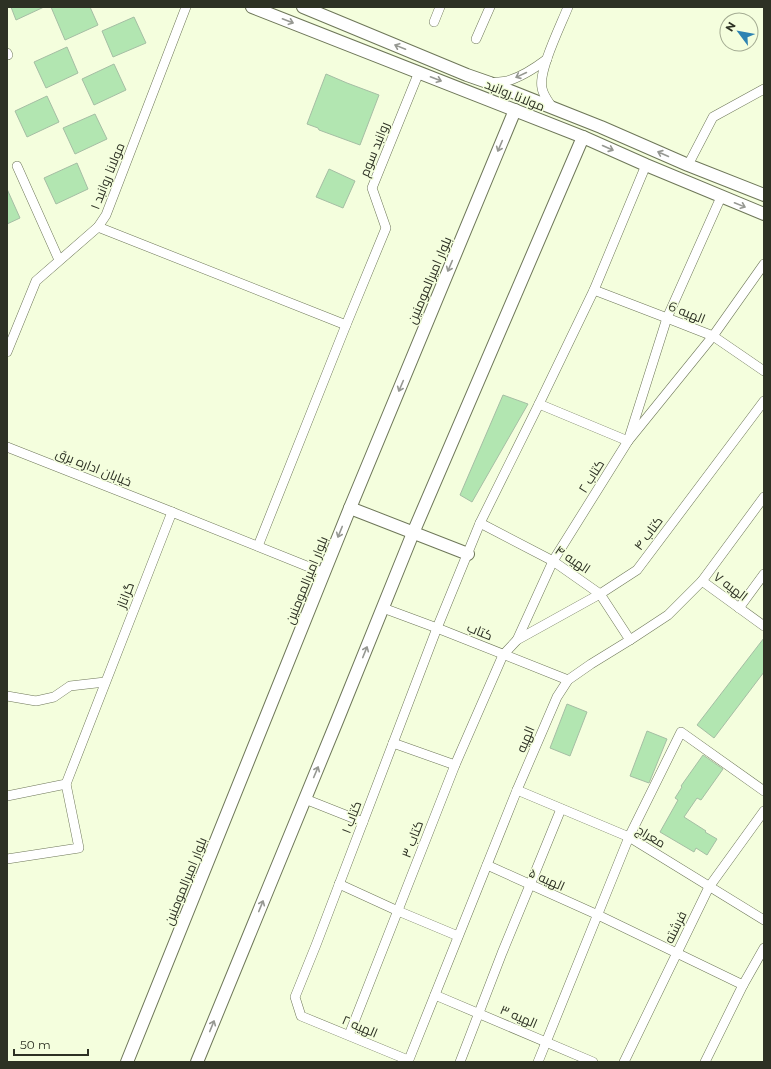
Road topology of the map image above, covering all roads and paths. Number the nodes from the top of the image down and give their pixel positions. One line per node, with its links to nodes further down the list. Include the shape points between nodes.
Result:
1 (186, 7): 26 (street, مولانا روانبد ۱, via 106,215)
2 (252, 7): 10 (street, مولانا روانبد, one-way to 10)
3 (303, 7): 8 (street, مولانا روانبد)
4 (440, 7): 7 (street)
5 (490, 7): 9 (street)
6 (568, 7): 11 (street)
7 (434, 22)
8 (356, 29): 10 (street); 13 (street, مولانا روانبد, one-way to 8)
9 (476, 39)
10 (348, 45): 12 (street, مولانا روانبد)
11 (547, 58): 13 (street, one-way to 13, via 522,75 507,81); 16 (street, via 542,73 542,87)
12 (419, 72): 15 (street, مولانا روانبد, one-way to 15); 32 (street, روانبد سوم, via 372,188 386,228)
13 (490, 83): 15 (street); 16 (street, مولانا روانبد)
14 (764, 88): 21 (street, via 713,117)
15 (484, 97): 17 (street, مولانا روانبد)
16 (552, 107): 18 (street); 21 (street, مولانا روانبد, one-way to 16)
17 (515, 110): 18 (street, مولانا روانبد); 42 (street, بلوار امیرالمومنین, one-way to 42)
18 (546, 122): 19 (street, مولانا روانبد)
19 (583, 137): 20 (street, مولانا روانبد, one-way to 20); 45 (street)
20 (646, 165): 24 (street, مولانا روانبد); 29 (street, کتاب ۱)
21 (688, 165): 23 (street, مولانا روانبد)
22 (17, 166): 27 (street)
23 (764, 195)
24 (721, 197): 25 (street, مولانا روانبد, one-way to 25); 30 (street, کتاب ۲)
25 (764, 214)
26 (98, 227): 27 (street, مولانا روانبد ۱); 32 (street)
27 (59, 260): 33 (street, مولانا روانبد ۱, via 36,281)
28 (764, 264): 34 (street)
29 (594, 290): 30 (street, الهیه 6); 38 (street, کتاب ۱)
30 (668, 318): 34 (street, الهیه 6); 39 (street, کتاب ۲)
31 (7, 324): 33 (street)
32 (346, 325): 46 (street, روانبد سوم)
33 (16, 328): 35 (street, مولانا روانبد ۱)
34 (713, 336): 36 (street, الهیه 6); 39 (street)
35 (7, 352)
36 (764, 371)
37 (764, 401): 52 (street, کتاب ۴, via 637,570)
38 (540, 404): 39 (street); 44 (street, کتاب ۱)
39 (628, 441): 48 (street, کتاب ۲)
40 (7, 447): 43 (street, خیابان اداره برق)
41 (764, 497): 51 (street, الهیه)
42 (350, 508): 45 (street); 49 (street, بلوار امیرالمومنین, one-way to 49)
43 (172, 512): 46 (street); 61 (street, گراناز)
44 (480, 523): 47 (street, کتاب ۱); 48 (street, الهیه ۴)
45 (413, 533): 47 (street); 53 (street)
46 (258, 546): 49 (street)
47 (468, 554): 56 (street, کتاب ۱)
48 (553, 560): 52 (street, الهیه ۴); 57 (street, کتاب ۲)
49 (324, 573): 92 (street, بلوار امیرالمومنین)
50 (764, 574): 54 (street)
51 (702, 581): 54 (street, الهیه ۷); 58 (street, الهیه, via 668,615)
52 (600, 594): 57 (street, کتاب ۴); 58 (street, الهیه ۴)
53 (383, 608): 56 (street, کتاب); 69 (street, one-way to 53)
54 (739, 608): 55 (street, الهیه ۷)
55 (764, 626)
56 (437, 628): 59 (street, کتاب); 63 (street, کتاب ۱)
57 (517, 640): 59 (street, کتاب ۳)
58 (630, 640): 60 (street, الهیه)
59 (503, 655): 60 (street, کتاب); 64 (street, کتاب ۳)
60 (568, 680): 66 (street, الهیه, via 557,697)
61 (105, 682): 62 (street, via 70,686 54,697 36,701); 65 (street, گراناز)
62 (7, 696)
63 (393, 743): 64 (street); 72 (street, کتاب ۱)
64 (455, 765): 79 (street, کتاب ۳)
65 (66, 784): 68 (street); 74 (street, via 79,848)
66 (517, 790): 70 (street, معراج); 75 (street, الهیه)
67 (764, 791): 73 (street, via 681,732)
68 (7, 796)
69 (305, 799): 72 (street); 93 (street, one-way to 69)
70 (560, 809): 73 (street, معراج); 77 (street)
71 (764, 811): 78 (street, فرشته)
72 (363, 822): 76 (street, کتاب ۱)
73 (629, 837): 78 (street, معراج); 80 (street)
74 (7, 859)
75 (487, 865): 77 (street, الهیه ۵); 82 (street, الهیه)
76 (339, 884): 79 (street); 88 (street, کتاب ۱, via 295,997)
77 (530, 885): 80 (street, الهیه ۵); 87 (street)
78 (709, 887): 81 (street, معراج); 84 (street, فرشته)
79 (398, 911): 82 (street); 89 (street, کتاب ۳)
80 (598, 915): 84 (street, الهیه ۵); 90 (street)
81 (764, 920)
82 (458, 936): 86 (street, الهیه)
83 (764, 948): 85 (street)
84 (677, 954): 85 (street, الهیه ۵); 97 (street, فرشته)
85 (743, 985): 98 (street)
86 (435, 995): 87 (street, الهیه ۳); 91 (street, الهیه)
87 (479, 1014): 90 (street, الهیه ۳); 94 (street)
88 (301, 1016): 89 (street, الهیه ۲)
89 (349, 1035): 91 (street, الهیه ۲)
90 (546, 1042): 95 (street); 96 (street, الهیه ۳)
91 (408, 1061)
92 (127, 1062)
93 (197, 1062)
94 (460, 1062)
95 (538, 1062)
96 (593, 1062)
97 (624, 1062)
98 (705, 1062)

